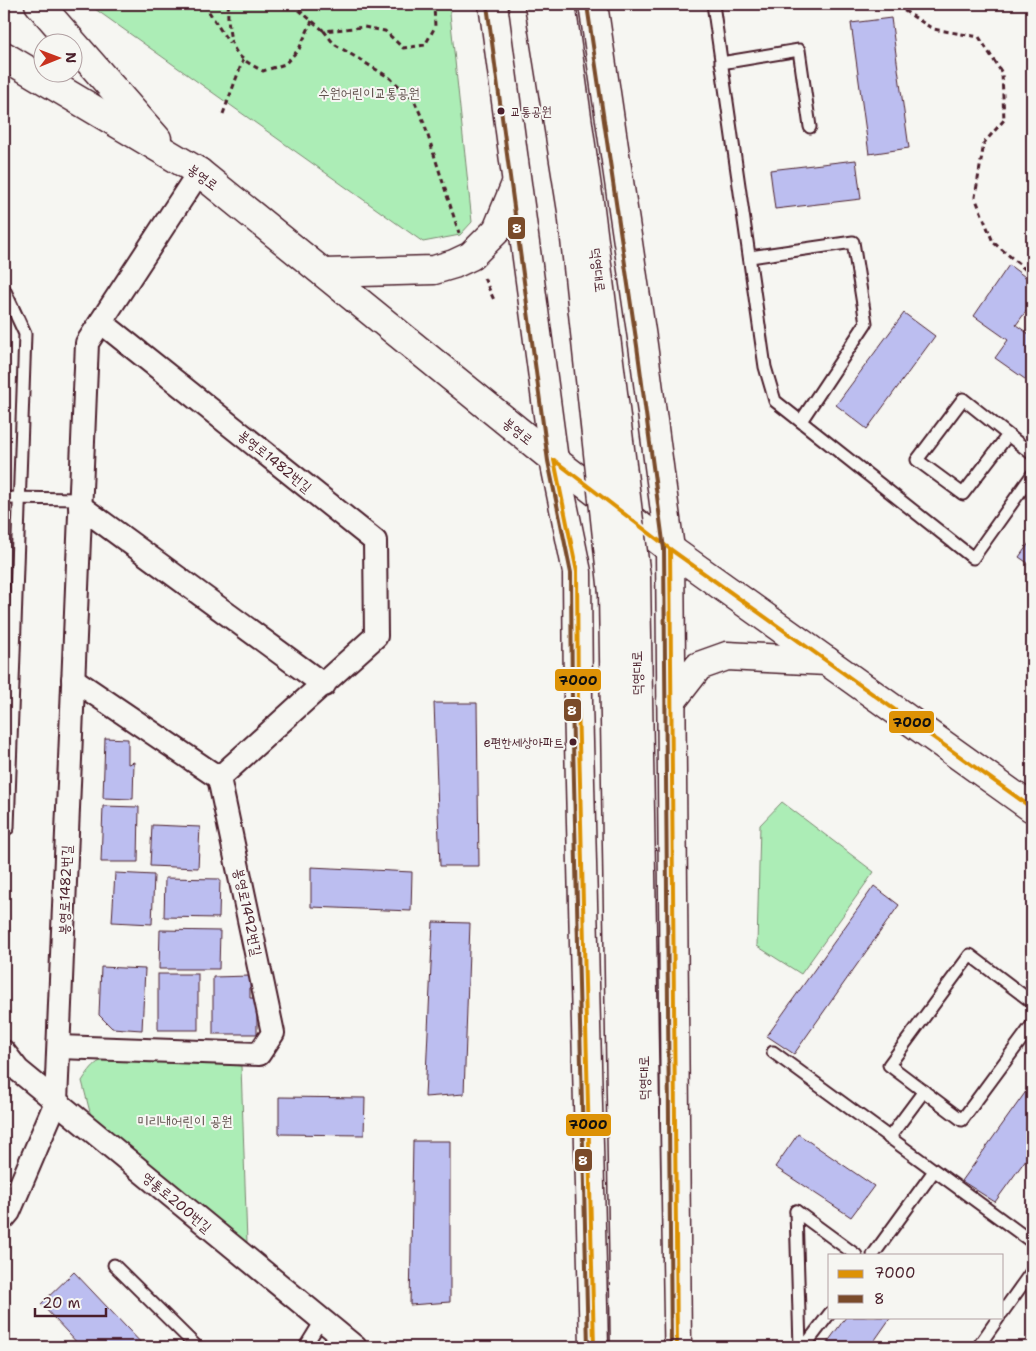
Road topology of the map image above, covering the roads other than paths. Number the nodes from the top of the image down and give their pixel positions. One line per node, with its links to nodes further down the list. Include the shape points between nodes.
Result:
1 (39, 4): 10 (main road)
2 (493, 4): 12 (main road)
3 (539, 4): 56 (main road, 덕영대로, bridge, via 572,212 613,594)
4 (561, 4): 57 (main road, 덕영대로, bridge, via 636,577)
5 (593, 4): 25 (main road)
6 (713, 4): 8 (lane)
7 (4, 56): 10 (main road, 봉영로)
8 (722, 63): 9 (lane, via 799,50); 13 (lane)
9 (810, 127)
10 (173, 157): 11 (main road, 봉영로)
11 (199, 172): 14 (main road, 봉영로); 16 (street, 봉영로1482번길)
12 (516, 185): 14 (main road, via 497,230 471,256 434,270); 20 (main road)
13 (750, 257): 17 (lane, via 765,367 775,401); 17 (lane, via 854,242 866,323)
14 (324, 273): 20 (main road, 봉영로)
15 (4, 290): 23 (lane, via 25,334)
16 (101, 322): 24 (street, 봉영로1482번길, via 87,343); 28 (street, 봉영로1482번길, via 375,541 376,636)
17 (800, 421): 21 (lane, via 973,558)
18 (1008, 435): 18 (lane, via 963,399 917,460 963,494); 19 (lane)
19 (1032, 454)
20 (554, 460): 25 (main road, 봉영로); 55 (main road, via 577,572)
21 (1032, 475)
22 (4, 498): 23 (lane)
23 (19, 498): 24 (lane); 32 (lane)
24 (80, 502): 27 (street, 봉영로1482번길); 28 (street)
25 (670, 549): 26 (main road, 봉영로); 29 (main road)
26 (827, 661): 29 (main road, via 727,656 699,666); 31 (main road, 봉영로)
27 (73, 679): 30 (street); 35 (street, 봉영로1482번길)
28 (324, 685): 30 (street)
29 (671, 702): 58 (main road)
30 (219, 778): 35 (street, 봉영로1492번길, via 273,1033 259,1054)
31 (1032, 808)
32 (8, 828)
33 (1032, 1002): 38 (lane, via 970,955 889,1065)
34 (1032, 1025): 38 (lane, via 962,1120)
35 (59, 1047): 39 (street, 봉영로1482번길)
36 (4, 1052): 39 (street, 영통로200번길, via 18,1070)
37 (772, 1052): 40 (lane)
38 (924, 1091): 40 (lane)
39 (56, 1102): 42 (street); 51 (street, 영통로200번길)
40 (889, 1138): 41 (lane)
41 (934, 1171): 43 (lane); 45 (lane)
42 (4, 1218)
43 (1032, 1242)
44 (855, 1254): 59 (lane, via 796,1210)
45 (873, 1254)
46 (114, 1265): 52 (lane)
47 (1032, 1271): 48 (lane)
48 (1004, 1310)
49 (828, 1316): 60 (lane)
50 (998, 1318): 61 (lane)
51 (321, 1321): 53 (lane); 54 (street, 영통로200번길)
52 (197, 1347)
53 (305, 1347)
54 (355, 1347)
55 (594, 1347)
56 (625, 1347)
57 (649, 1347)
58 (677, 1347)
59 (800, 1347)
60 (804, 1347)
61 (978, 1347)

